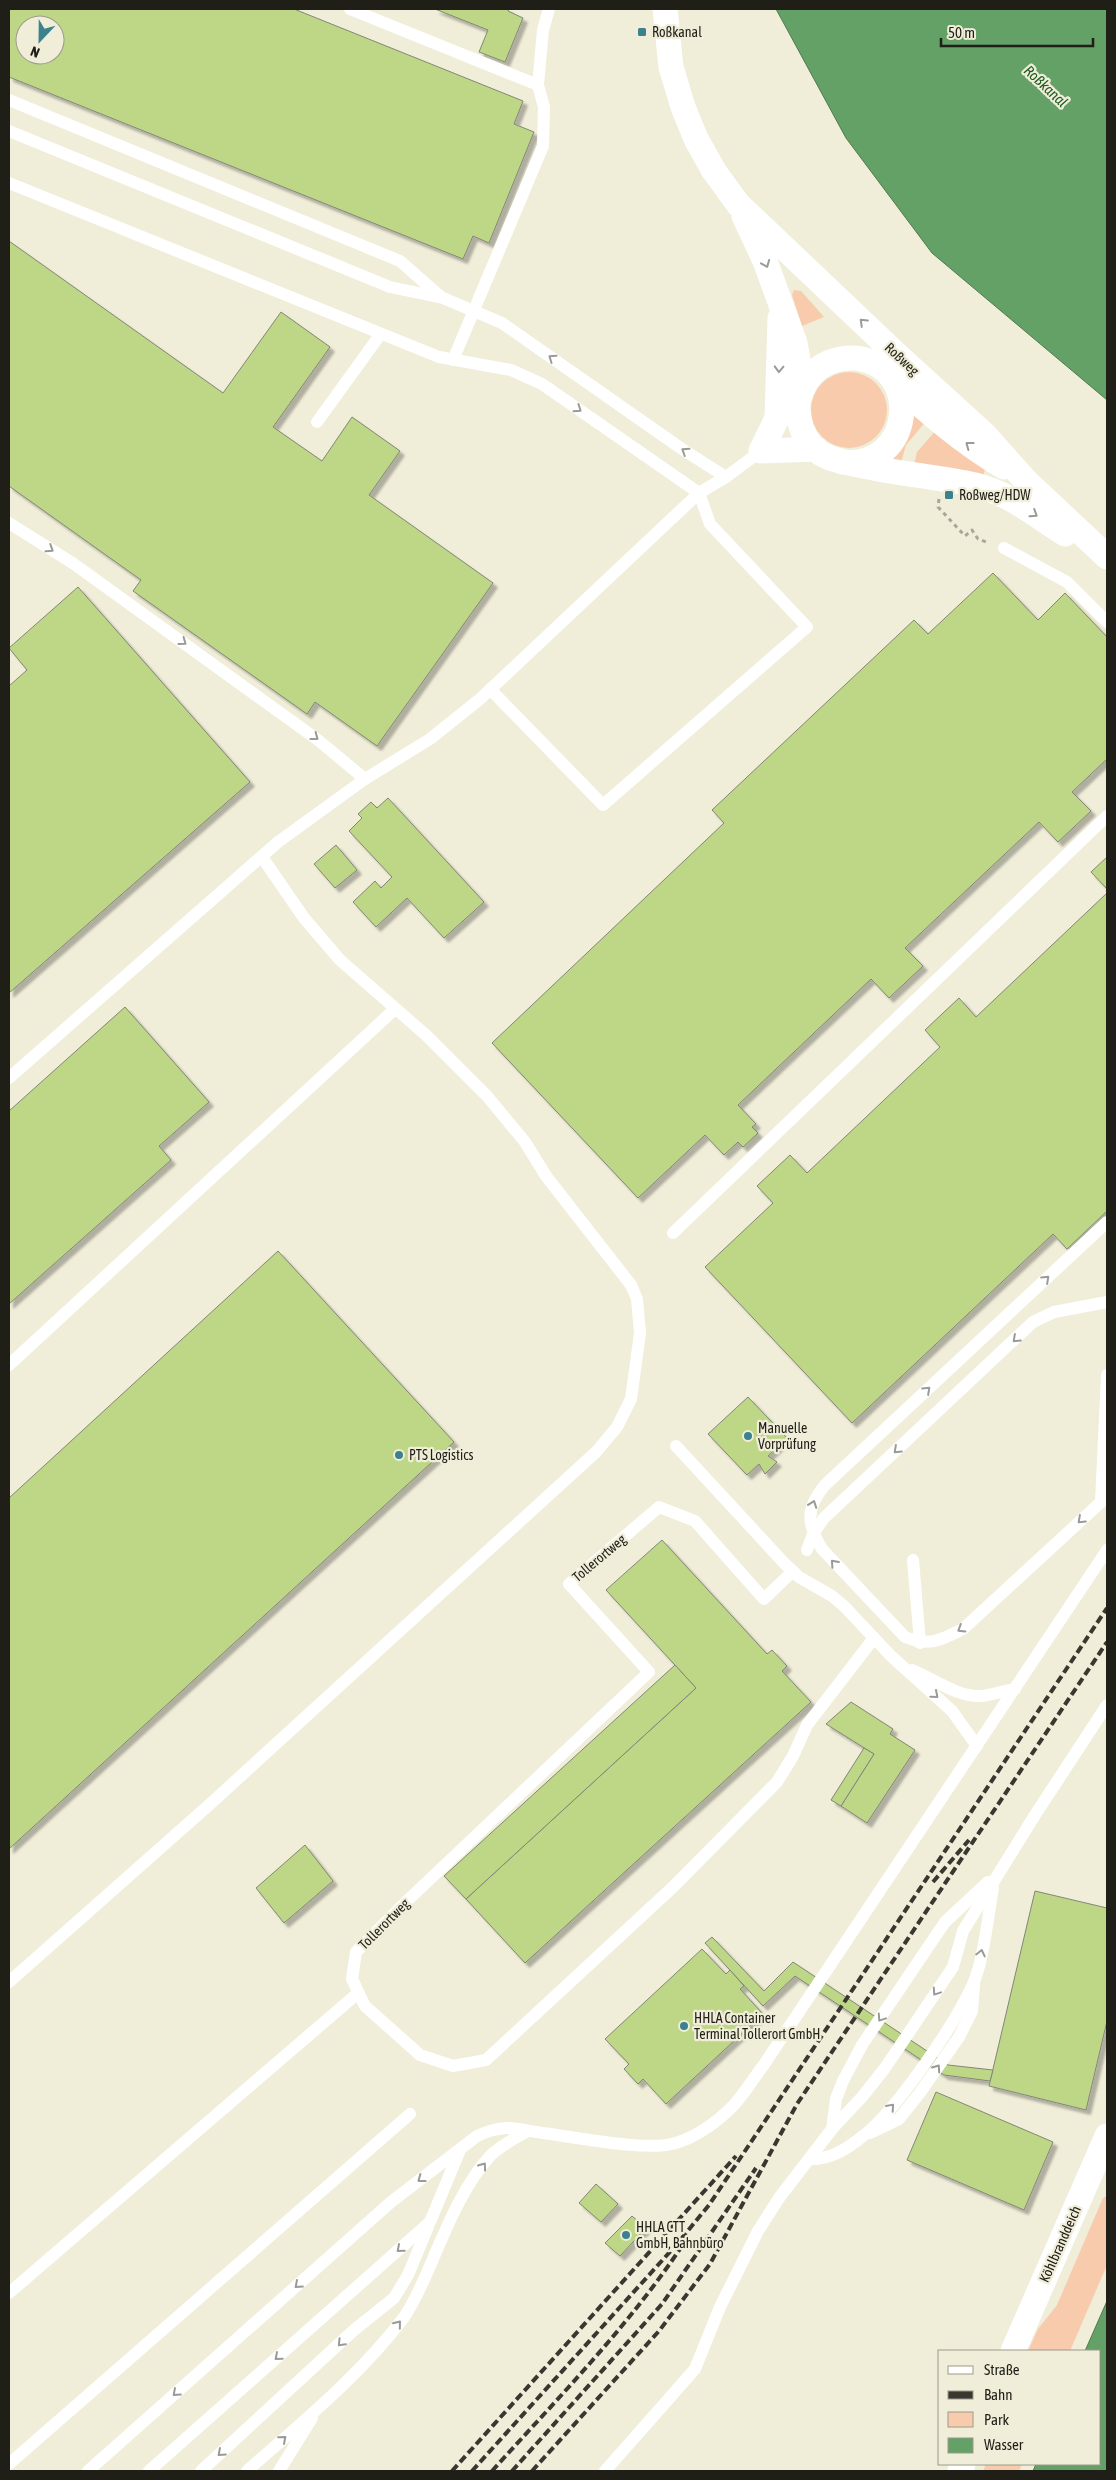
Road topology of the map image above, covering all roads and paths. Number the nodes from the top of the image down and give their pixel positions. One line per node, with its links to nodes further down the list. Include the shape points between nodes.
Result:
1 (350, 9): 4 (lane)
2 (549, 9): 4 (lane, via 543,30)
3 (665, 9): 8 (street, Roßweg, via 670,67 683,107 696,140)
4 (538, 85): 12 (lane, via 544,107 543,146)
5 (9, 100): 10 (lane, via 400,261)
6 (9, 131): 10 (lane, via 390,287)
7 (9, 183): 13 (lane)
8 (738, 204): 9 (street, Roßweg); 11 (street, Roßweg, one-way to 11)
9 (776, 240): 15 (street, Roßweg, via 810,290); 23 (street, Roßweg, one-way to 9, via 985,435)
10 (443, 298): 12 (lane)
11 (781, 303): 16 (street, Roßweg, via 795,343); 17 (street, Roßweg, one-way to 17)
12 (473, 311): 14 (lane); 22 (lane, one-way to 12, via 502,323)
13 (380, 335): 14 (lane); 18 (lane)
14 (454, 360): 24 (lane, one-way to 24, via 511,370 542,384)
15 (885, 372): 16 (street, Roßweg, via 860,359 839,359 820,368); 21 (street, Roßweg, via 896,386 901,400 902,415 896,434 876,456); 23 (street, Roßweg, one-way to 15, via 972,448)
16 (802, 390): 17 (street, Roßweg); 19 (street, Roßweg, via 799,421)
17 (777, 418): 20 (street, Roßweg)
18 (316, 422)
19 (816, 449): 20 (street, Roßweg); 21 (street, Roßweg)
20 (761, 451): 22 (lane)
21 (842, 462): 29 (street, Roßweg, one-way to 29, via 994,491)
22 (726, 477): 24 (lane)
23 (1025, 480): 28 (street, Roßweg)
24 (698, 493): 31 (lane); 31 (lane, via 710,524 807,627 603,805)
25 (939, 494): 27 (path, via 938,507 965,536 972,530 978,539)
26 (9, 523): 32 (lane, one-way to 32, via 74,564 279,711)
27 (1004, 548): 30 (lane, via 1067,582)
28 (1107, 557)
29 (1107, 561)
30 (1107, 622)
31 (490, 689): 32 (lane, via 430,739)
32 (365, 779): 34 (lane)
33 (1107, 816): 38 (lane)
34 (262, 856): 35 (lane, via 285,894 321,940); 36 (lane)
35 (395, 1010): 40 (lane); 55 (lane, via 427,1036 487,1096 631,1285 637,1299 640,1333 629,1406 612,1434 596,1452 209,1805)
36 (9, 1078)
37 (1107, 1222): 43 (lane, one-way to 37, via 810,1514 814,1498 825,1485)
38 (673, 1233)
39 (1107, 1302): 43 (lane, one-way to 43, via 1054,1312 1034,1322 824,1518)
40 (9, 1365)
41 (1107, 1375): 49 (lane, one-way to 49, via 1101,1502 963,1629 938,1641)
42 (676, 1446): 47 (lane)
43 (813, 1534): 44 (lane); 49 (lane, one-way to 43, via 905,1637 882,1615 822,1549)
44 (807, 1550)
45 (1107, 1550): 51 (lane)
46 (912, 1560): 49 (lane)
47 (792, 1572): 48 (lane, via 839,1601); 56 (lane, Tollerortweg, via 764,1599 694,1521 659,1507 569,1584 649,1672 356,1952 352,1979)
48 (874, 1638): 50 (lane); 56 (lane, Tollerortweg, via 807,1725 777,1782 673,1887 486,2060 453,2066 420,2055 365,2006)
49 (920, 1643)
50 (905, 1667): 51 (lane, via 968,1695 983,1696); 53 (lane, one-way to 53, via 958,1717)
51 (1015, 1688): 53 (lane)
52 (1107, 1704): 54 (lane)
53 (977, 1746): 59 (lane, via 763,2066 734,2104 714,2123 675,2144 653,2146)
54 (999, 1872): 58 (lane, one-way to 58, via 963,1931 953,1968 884,2068); 58 (lane, one-way to 58, via 945,1922 862,2045 842,2081); 62 (lane, one-way to 54, via 829,2158 898,2119 959,2037 972,2011 974,1981)
55 (9, 1982)
56 (358, 1992): 64 (lane)
57 (410, 2114): 67 (lane)
58 (832, 2129): 62 (lane)
59 (528, 2131): 61 (lane, via 509,2126 492,2128); 66 (lane, one-way to 59, via 403,2318 447,2226 490,2157 505,2143)
60 (1107, 2136): 65 (street, Köhlbranddeich)
61 (460, 2150): 63 (lane); 68 (lane, one-way to 68, via 391,2202)
62 (809, 2159): 73 (lane, via 758,2231 694,2369)
63 (430, 2222): 69 (lane, one-way to 69); 70 (lane, one-way to 70, via 408,2275 394,2298 354,2330)
64 (9, 2293)
65 (1012, 2350)
66 (317, 2409): 71 (lane, one-way to 66); 72 (lane)
67 (9, 2464)
68 (88, 2471)
69 (149, 2471)
70 (201, 2471)
71 (247, 2471)
72 (280, 2471)
73 (606, 2471)

